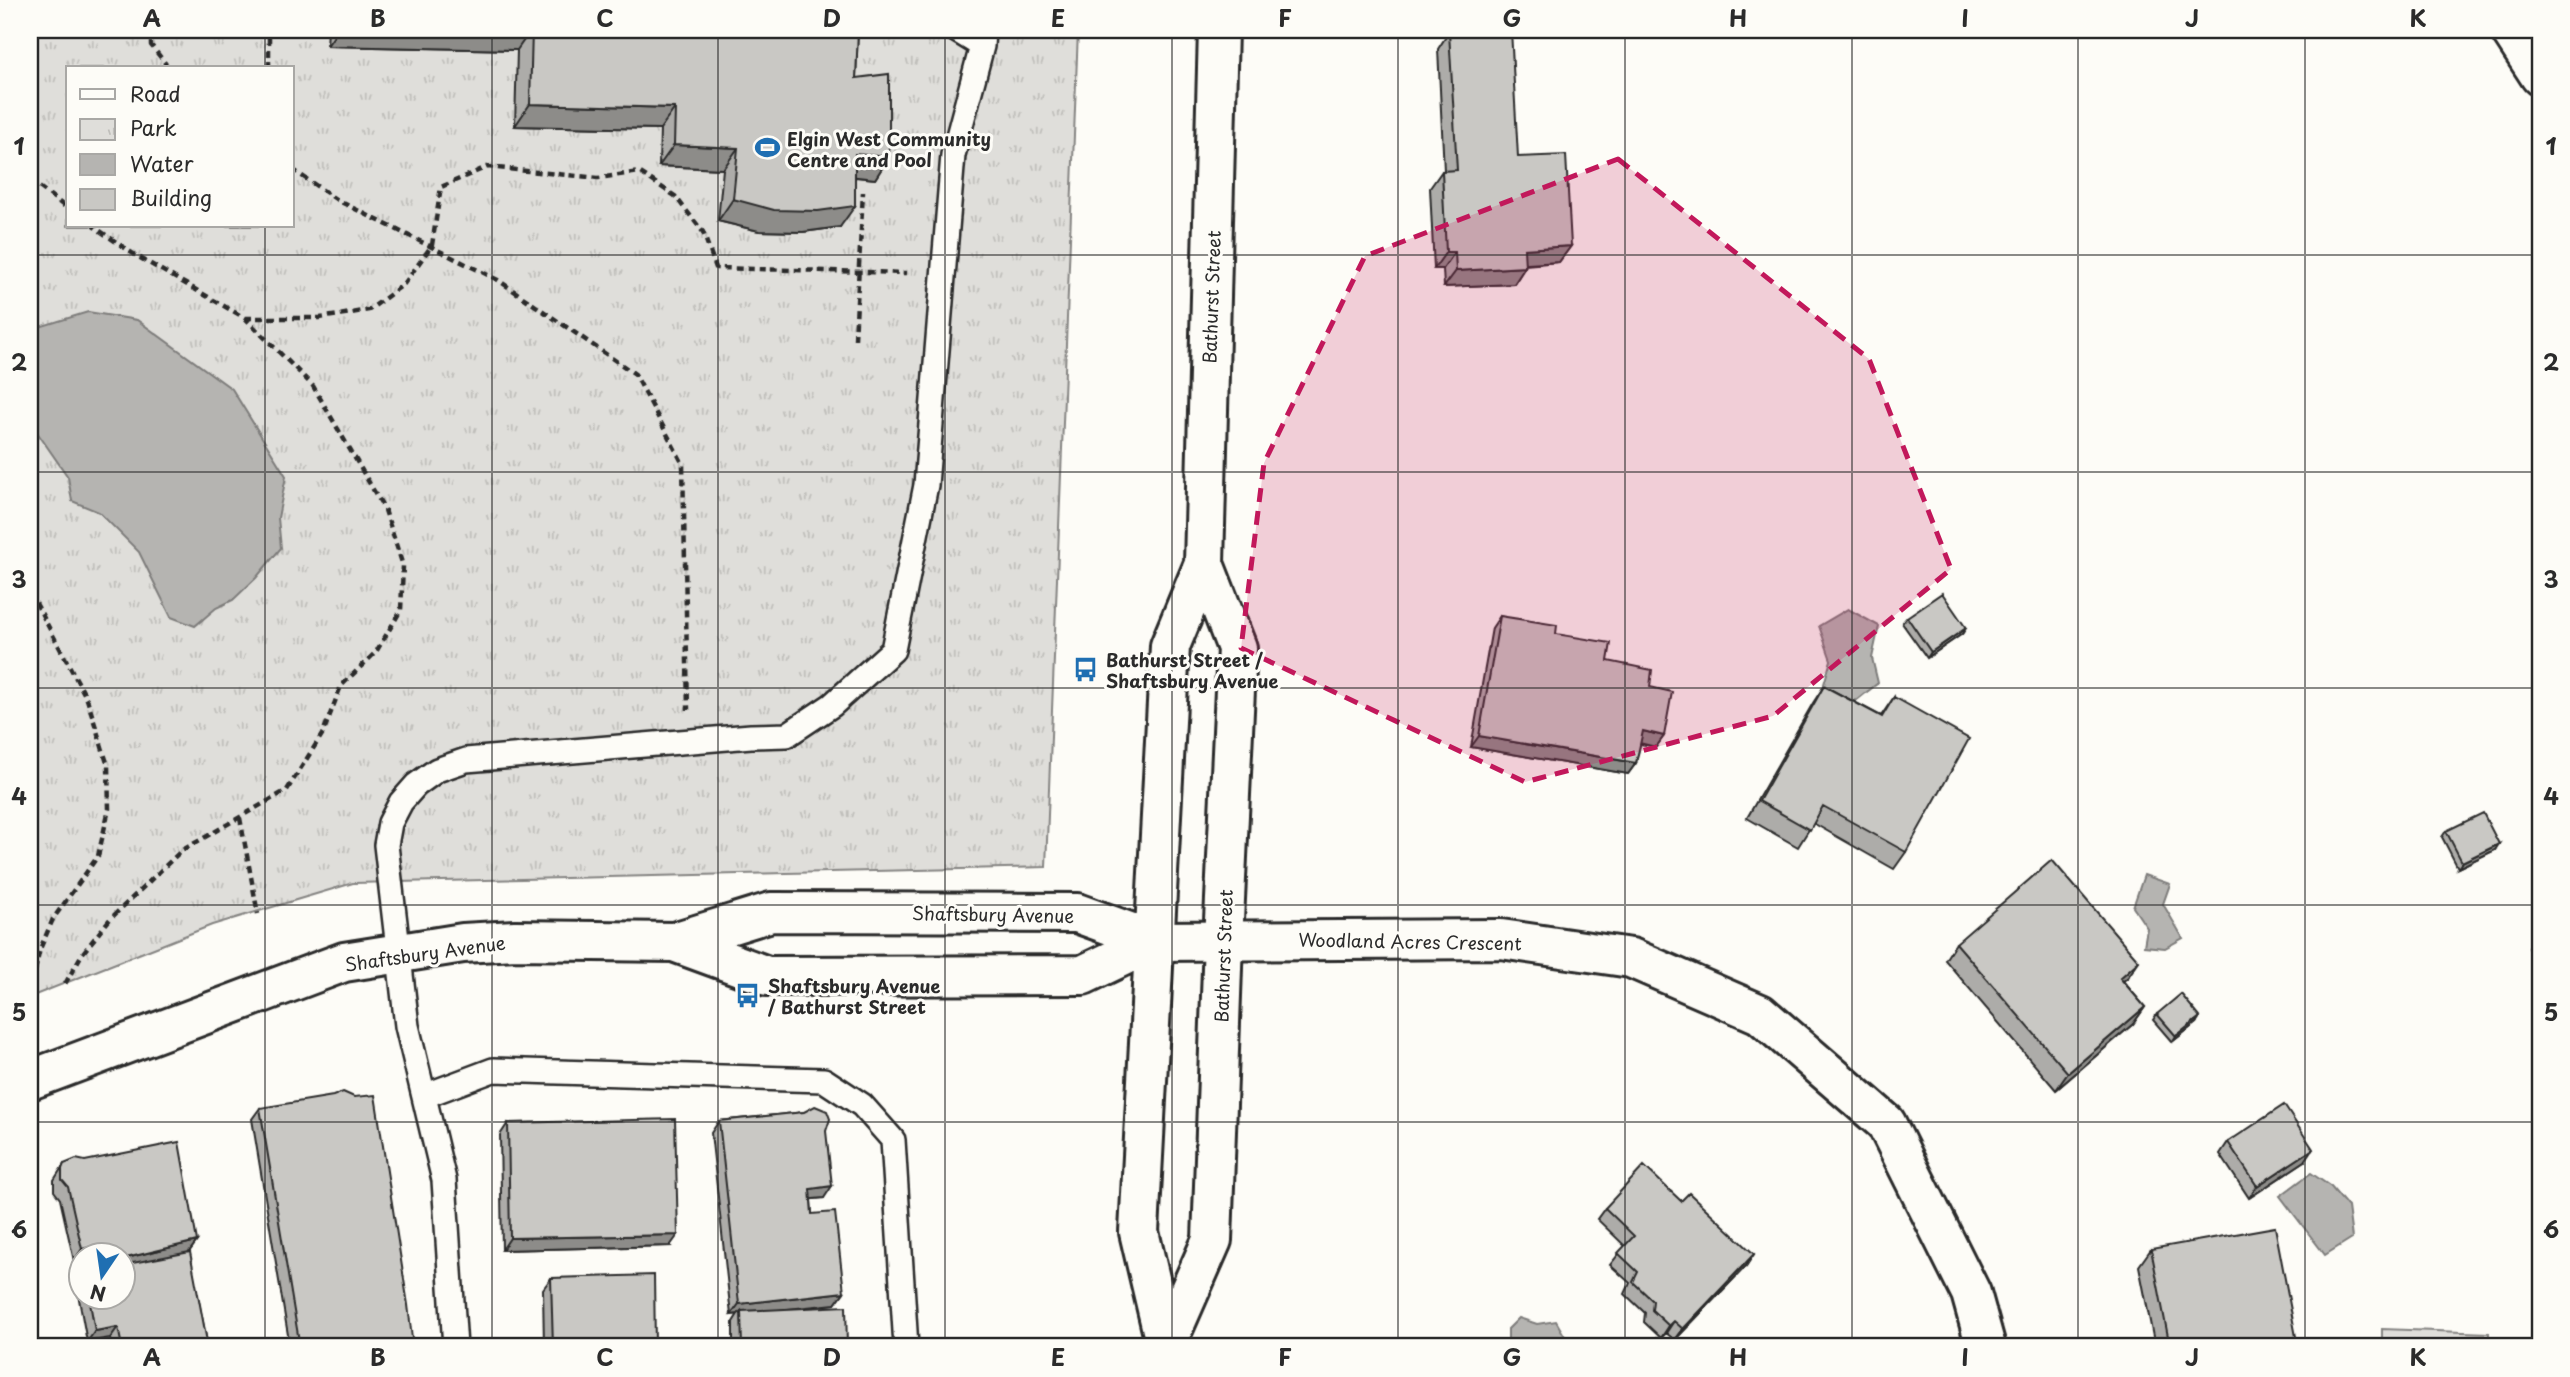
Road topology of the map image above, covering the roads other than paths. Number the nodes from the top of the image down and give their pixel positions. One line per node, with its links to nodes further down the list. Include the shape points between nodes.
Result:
1 (956, 30): 4 (lane)
2 (1218, 30): 6 (street, Bathurst Street)
3 (2510, 30): 5 (street)
4 (982, 38): 10 (lane, via 953,155 926,485 893,650 831,705 787,735 466,760 437,770 416,785 390,823 386,858)
5 (2540, 76)
6 (1204, 564): 7 (street, Bathurst Street, via 1170,646); 8 (street, Bathurst Street, via 1237,648)
7 (1154, 941): 8 (street, Woodland Acres Crescent); 9 (street, Shaftsbury Avenue, via 1077,913 772,912); 9 (street, Shaftsbury Avenue, via 1083,975 767,976); 13 (street, Bathurst Street, via 1139,1232)
8 (1223, 941): 13 (street, Bathurst Street, via 1212,1240); 16 (street, Woodland Acres Crescent, via 1502,939 1631,958 1760,1014 1886,1123 1970,1293)
9 (674, 942): 10 (street, Shaftsbury Avenue, via 516,940)
10 (397, 954): 11 (street, Shaftsbury Avenue, via 344,962); 12 (lane, via 407,1026)
11 (30, 1080)
12 (424, 1096): 14 (lane, via 444,1180); 15 (lane, via 493,1070 824,1080 862,1105 893,1140)
13 (1166, 1346)
14 (455, 1347)
15 (906, 1347)
16 (1986, 1347)

